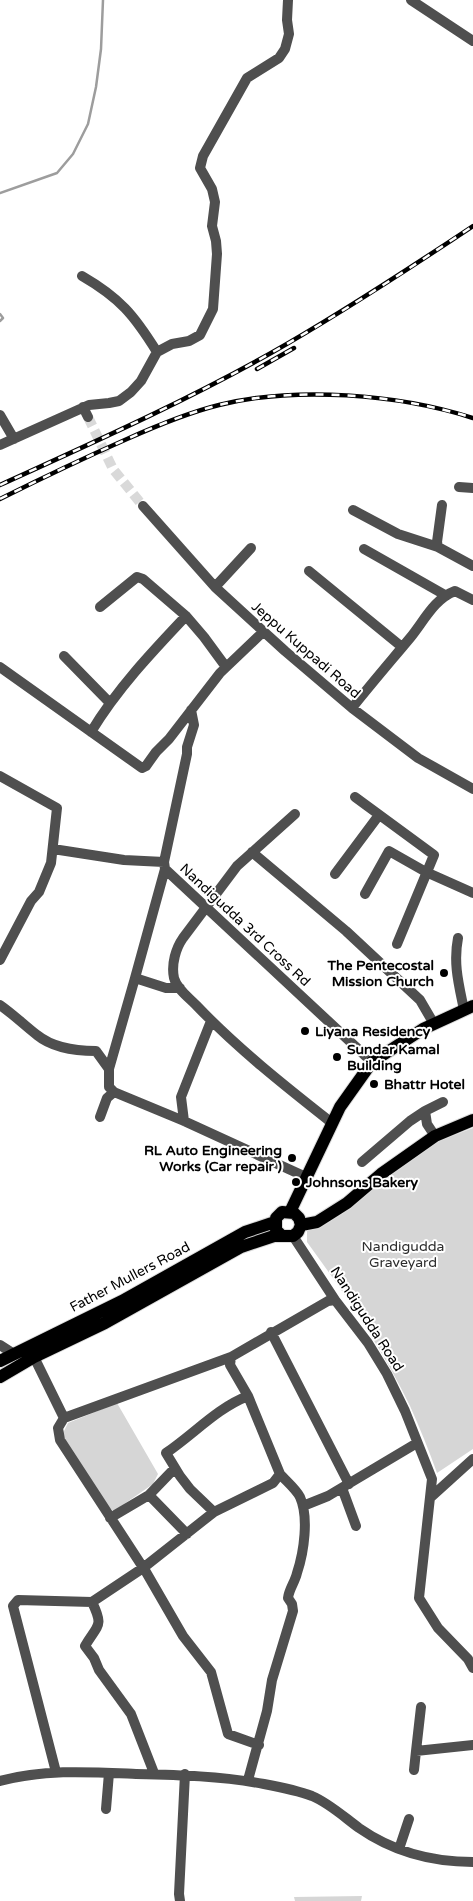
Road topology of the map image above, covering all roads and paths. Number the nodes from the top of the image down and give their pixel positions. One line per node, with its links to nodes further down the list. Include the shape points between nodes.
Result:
1 (288, 0): 6 (street, via 289,34 285,49 279,58 246,78 203,156 200,168 212,189 215,202 212,226 217,254 213,309 200,335)
2 (411, 0): 3 (street)
3 (424, 3): 4 (street)
4 (473, 41)
5 (82, 276): 6 (street, via 118,300)
6 (157, 352): 7 (street, via 145,375 119,401)
7 (83, 407): 9 (street); 10 (street)
8 (0, 415): 10 (street)
9 (88, 417)
10 (14, 439): 11 (street)
11 (0, 445)
12 (459, 487): 13 (street)
13 (473, 488)
14 (143, 506): 22 (street, Jeppu Kuppadi Road)
15 (442, 506): 18 (street)
16 (353, 510): 18 (street, via 398,534)
17 (251, 548): 22 (street)
18 (438, 548): 20 (street)
19 (364, 549): 23 (street)
20 (473, 566)
21 (309, 572): 28 (street)
22 (215, 587): 27 (street, Jeppu Kuppadi Road)
23 (445, 595): 24 (street, via 455,591); 28 (street)
24 (473, 600)
25 (100, 607): 26 (street, via 137,577)
26 (186, 616): 30 (street); 32 (street, via 140,664)
27 (263, 632): 30 (street); 33 (street, Jeppu Kuppadi Road)
28 (402, 647): 33 (street)
29 (64, 656): 32 (street)
30 (226, 666): 34 (street)
31 (0, 667): 35 (street)
32 (110, 702): 35 (street)
33 (352, 708): 37 (street, Jeppu Kuppadi Road, via 418,758)
34 (191, 710): 35 (street, via 142,768); 43 (street, via 194,725)
35 (91, 732)
36 (0, 776): 41 (street, via 57,808)
37 (473, 789)
38 (355, 797): 40 (street)
39 (295, 814): 42 (street)
40 (379, 814): 44 (street, via 434,854); 45 (street)
41 (53, 849): 43 (street); 51 (street, via 39,892 30,901)
42 (252, 852): 48 (street); 57 (street, via 346,931 420,1000)
43 (164, 866): 48 (street, Nandigudda 3rd Cross Rd); 52 (street)
44 (426, 872): 46 (street); 47 (street, via 389,851); 50 (street)
45 (335, 874)
46 (473, 892)
47 (365, 894)
48 (205, 908): 53 (street, via 176,948 174,978); 58 (street, Nandigudda 3rd Cross Rd)
49 (458, 938): 55 (street, via 456,977)
50 (397, 944)
51 (0, 960)
52 (135, 978): 53 (street, via 166,988); 59 (street)
53 (180, 988): 56 (street)
54 (0, 1005): 59 (street, via 45,1040 60,1047 96,1052)
55 (469, 1008): 57 (main road)
56 (211, 1021): 65 (street, via 181,1097); 66 (street)
57 (434, 1024): 58 (main road)
58 (372, 1062): 66 (main road, via 340,1106)
59 (109, 1069): 60 (street, via 109,1087)
60 (114, 1092): 63 (street, via 107,1098); 65 (street)
61 (443, 1102): 62 (street)
62 (425, 1111): 67 (street, via 427,1124); 68 (street)
63 (100, 1117)
64 (473, 1120): 67 (main road)
65 (184, 1121): 69 (street)
66 (332, 1123): 69 (main road)
67 (435, 1136): 72 (main road, via 346,1203 316,1222)
68 (362, 1162)
69 (306, 1177): 70 (main road)
70 (290, 1212): 71 (main road, via 282,1212); 72 (main road, via 297,1215)
71 (275, 1222): 72 (main road, via 276,1230); 76 (main road, Father Mullers Road, via 245,1232 122,1301)
72 (292, 1232): 73 (street, Nandigudda Road); 77 (main road, via 241,1247 105,1323)
73 (335, 1300): 74 (street); 83 (street, Nandigudda Road, via 387,1374)
74 (271, 1332): 78 (street); 87 (street)
75 (0, 1345): 76 (street)
76 (14, 1354): 79 (main road, Father Mullers Road)
77 (34, 1357): 80 (main road); 82 (street)
78 (231, 1357): 81 (street, via 230,1365); 82 (street)
79 (0, 1361)
80 (0, 1377)
81 (248, 1396): 85 (street, via 227,1406 166,1452); 86 (street)
82 (64, 1418): 92 (street, via 58,1428 60,1440)
83 (418, 1443): 87 (street); 89 (street, Nandigudda Road, via 432,1479)
84 (473, 1459): 89 (street)
85 (175, 1468): 88 (street); 91 (street, via 190,1490)
86 (280, 1474): 90 (street, via 299,1495); 91 (street, via 273,1483)
87 (345, 1486): 90 (street); 93 (street)
88 (149, 1495): 92 (street); 94 (street)
89 (431, 1497): 97 (street, Nandigudda Road, via 419,1598 438,1628)
90 (303, 1506): 99 (street, via 301,1557 288,1598 293,1611 272,1680)
91 (214, 1512): 94 (street)
92 (110, 1518): 95 (street)
93 (356, 1526)
94 (187, 1534): 95 (street)
95 (143, 1568): 96 (street); 99 (street, via 183,1636 211,1672 228,1734)
96 (92, 1602): 103 (street, via 18,1600 13,1606); 105 (street, via 99,1617 99,1626 86,1646 131,1714)
97 (473, 1668)
98 (421, 1707): 101 (street)
99 (259, 1744): 107 (street)
100 (473, 1745): 101 (street)
101 (416, 1751): 102 (street)
102 (414, 1770)
103 (56, 1772): 104 (street); 108 (street)
104 (109, 1773): 105 (street); 109 (street)
105 (154, 1774): 106 (street)
106 (185, 1774): 107 (street); 113 (street)
107 (248, 1780): 111 (street, via 312,1796 368,1834)
108 (0, 1781)
109 (106, 1808)
110 (409, 1819): 111 (street)
111 (399, 1849): 112 (street, via 434,1860)
112 (473, 1862)
113 (180, 1901)

